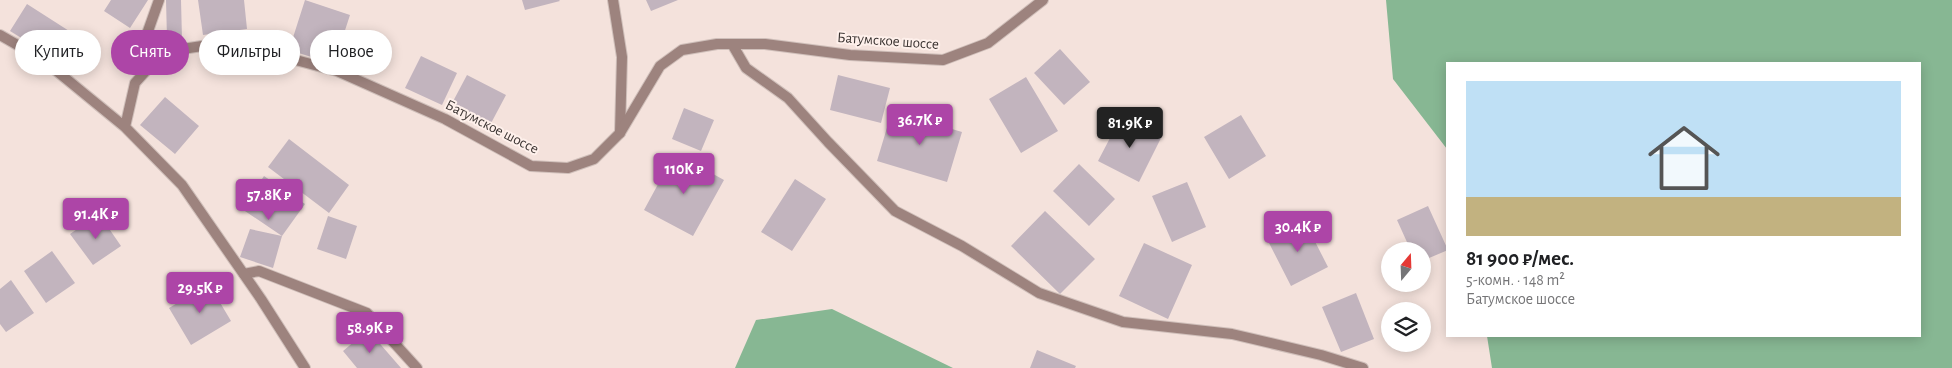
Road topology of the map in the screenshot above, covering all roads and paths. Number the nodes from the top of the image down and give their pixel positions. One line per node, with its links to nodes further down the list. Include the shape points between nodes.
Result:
1 (159, 0): 4 (street)
2 (613, 0): 10 (street, via 622,57)
3 (1043, 0): 6 (street, Батумское шоссе, via 988,43 943,60)
4 (148, 30)
5 (0, 34): 9 (street, via 42,59)
6 (732, 44): 10 (street, Батумское шоссе, via 682,50 660,66); 14 (street, via 746,68 788,98 895,211 962,246 1039,293 1123,322 1232,334)
7 (189, 48): 10 (street, Батумское шоссе, via 228,42 337,71 445,119 531,166 568,168 594,159)
8 (142, 75): 9 (street, Батумское шоссе, via 135,83)
9 (125, 127): 11 (street, via 182,185)
10 (620, 133)
11 (244, 274): 12 (street); 13 (street, via 259,271 367,313)
12 (304, 368)
13 (417, 368)
14 (1363, 368)

